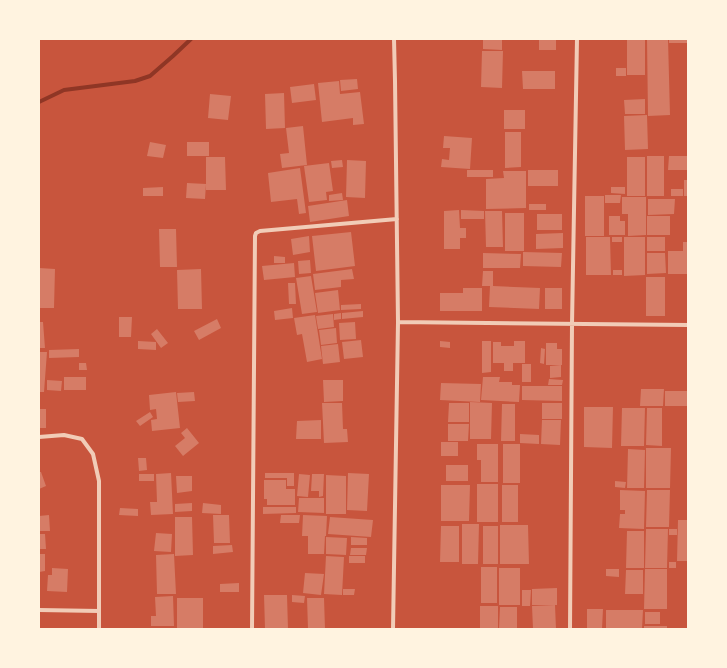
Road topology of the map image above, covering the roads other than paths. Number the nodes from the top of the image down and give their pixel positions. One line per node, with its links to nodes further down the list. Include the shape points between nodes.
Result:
1 (394, 39): 3 (street)
2 (577, 39): 5 (street)
3 (397, 220): 4 (street); 11 (street, via 256,233)
4 (398, 322): 5 (street); 12 (street)
5 (572, 324): 6 (street); 13 (street)
6 (688, 324)
7 (39, 437): 9 (street, via 64,435 82,439 93,454 99,481)
8 (39, 610): 9 (street)
9 (99, 611): 10 (street)
10 (99, 629)
11 (252, 629)
12 (393, 629)
13 (570, 629)

